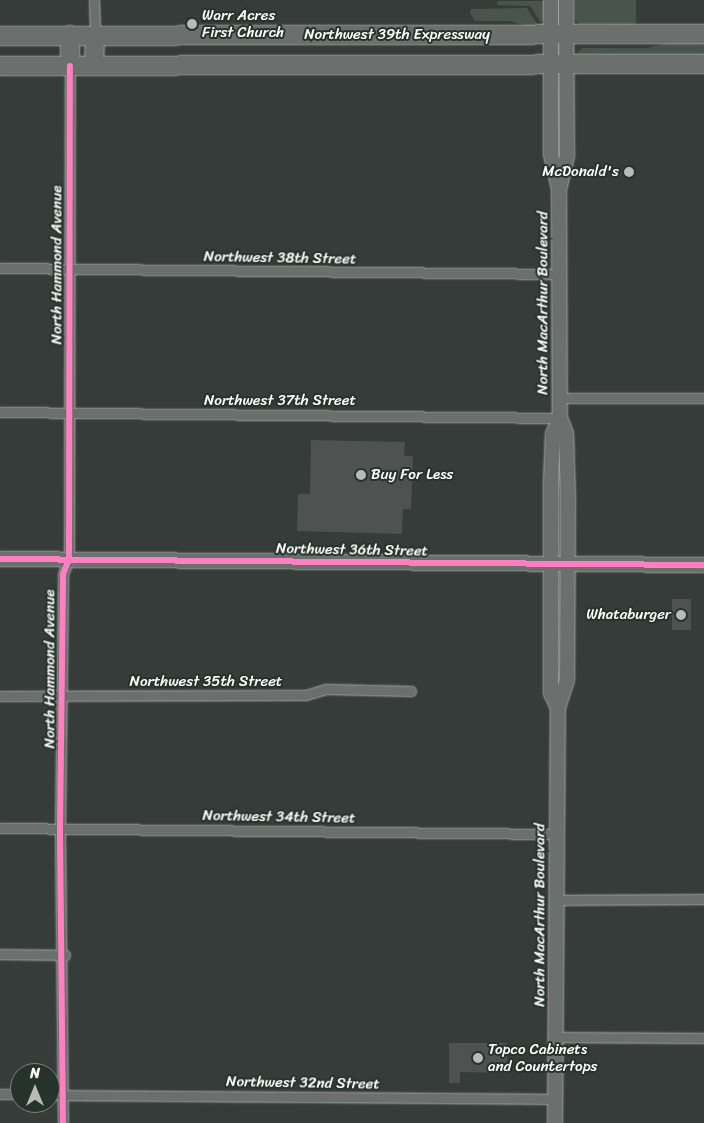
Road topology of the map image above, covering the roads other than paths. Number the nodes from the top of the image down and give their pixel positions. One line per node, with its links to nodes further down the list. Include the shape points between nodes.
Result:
1 (94, 0): 6 (street)
2 (551, 0): 7 (main road, North MacArthur Boulevard)
3 (566, 0): 7 (main road, North MacArthur Boulevard)
4 (704, 34): 7 (highway, Northwest 39th Expressway)
5 (70, 35): 6 (highway, Northwest 39th Expressway); 8 (highway, Northwest 39th Expressway); 13 (highway)
6 (95, 35): 7 (highway, Northwest 39th Expressway); 10 (highway)
7 (559, 35): 11 (main road, North MacArthur Boulevard)
8 (0, 36)
9 (704, 64): 11 (highway, Northwest 39th Expressway)
10 (94, 65): 11 (highway, Northwest 39th Expressway); 13 (highway, Northwest 39th Expressway)
11 (560, 65): 16 (main road, North MacArthur Boulevard, via 551,154 559,188)
12 (0, 66): 13 (highway, Northwest 39th Expressway)
13 (70, 66): 15 (street, North Hammond Avenue)
14 (0, 268): 15 (street, Northwest 38th Street)
15 (69, 269): 16 (street, Northwest 38th Street); 20 (street, North Hammond Avenue)
16 (560, 274): 17 (main road, North MacArthur Boulevard)
17 (560, 398): 18 (street); 21 (main road, North MacArthur Boulevard)
18 (704, 398)
19 (0, 412): 20 (street, Northwest 37th Street)
20 (69, 413): 21 (street, Northwest 37th Street); 23 (street, North Hammond Avenue)
21 (560, 418): 24 (main road, North MacArthur Boulevard, via 553,434); 25 (main road, North MacArthur Boulevard, via 566,434)
22 (0, 559): 23 (main road, Northwest 36th Street)
23 (69, 559): 24 (main road, Northwest 36th Street); 29 (street, North Hammond Avenue, via 63,574)
24 (550, 565): 25 (main road, Northwest 36th Street); 30 (main road, North MacArthur Boulevard, via 551,692)
25 (568, 565): 26 (main road, Northwest 36th Street); 30 (main road, North MacArthur Boulevard, via 566,691)
26 (704, 565)
27 (411, 691): 29 (street, Northwest 35th Street, via 326,689 306,695)
28 (0, 696): 29 (street, Northwest 35th Street)
29 (62, 696): 32 (street, North Hammond Avenue)
30 (558, 708): 33 (main road, North MacArthur Boulevard)
31 (0, 828): 32 (street, Northwest 34th Street)
32 (60, 829): 33 (street, Northwest 34th Street); 37 (street, North Hammond Avenue)
33 (557, 834): 35 (main road, North MacArthur Boulevard)
34 (704, 899): 35 (street)
35 (556, 900): 38 (main road, North MacArthur Boulevard)
36 (0, 954): 37 (street)
37 (64, 955): 41 (street, North Hammond Avenue)
38 (556, 1037): 39 (street); 42 (main road, North MacArthur Boulevard)
39 (704, 1038)
40 (60, 1095): 41 (street, Northwest 32nd Street)
41 (63, 1095): 42 (street, Northwest 32nd Street); 43 (street, North Hammond Avenue)
42 (555, 1099): 44 (main road, North MacArthur Boulevard)
43 (63, 1123)
44 (555, 1123)

